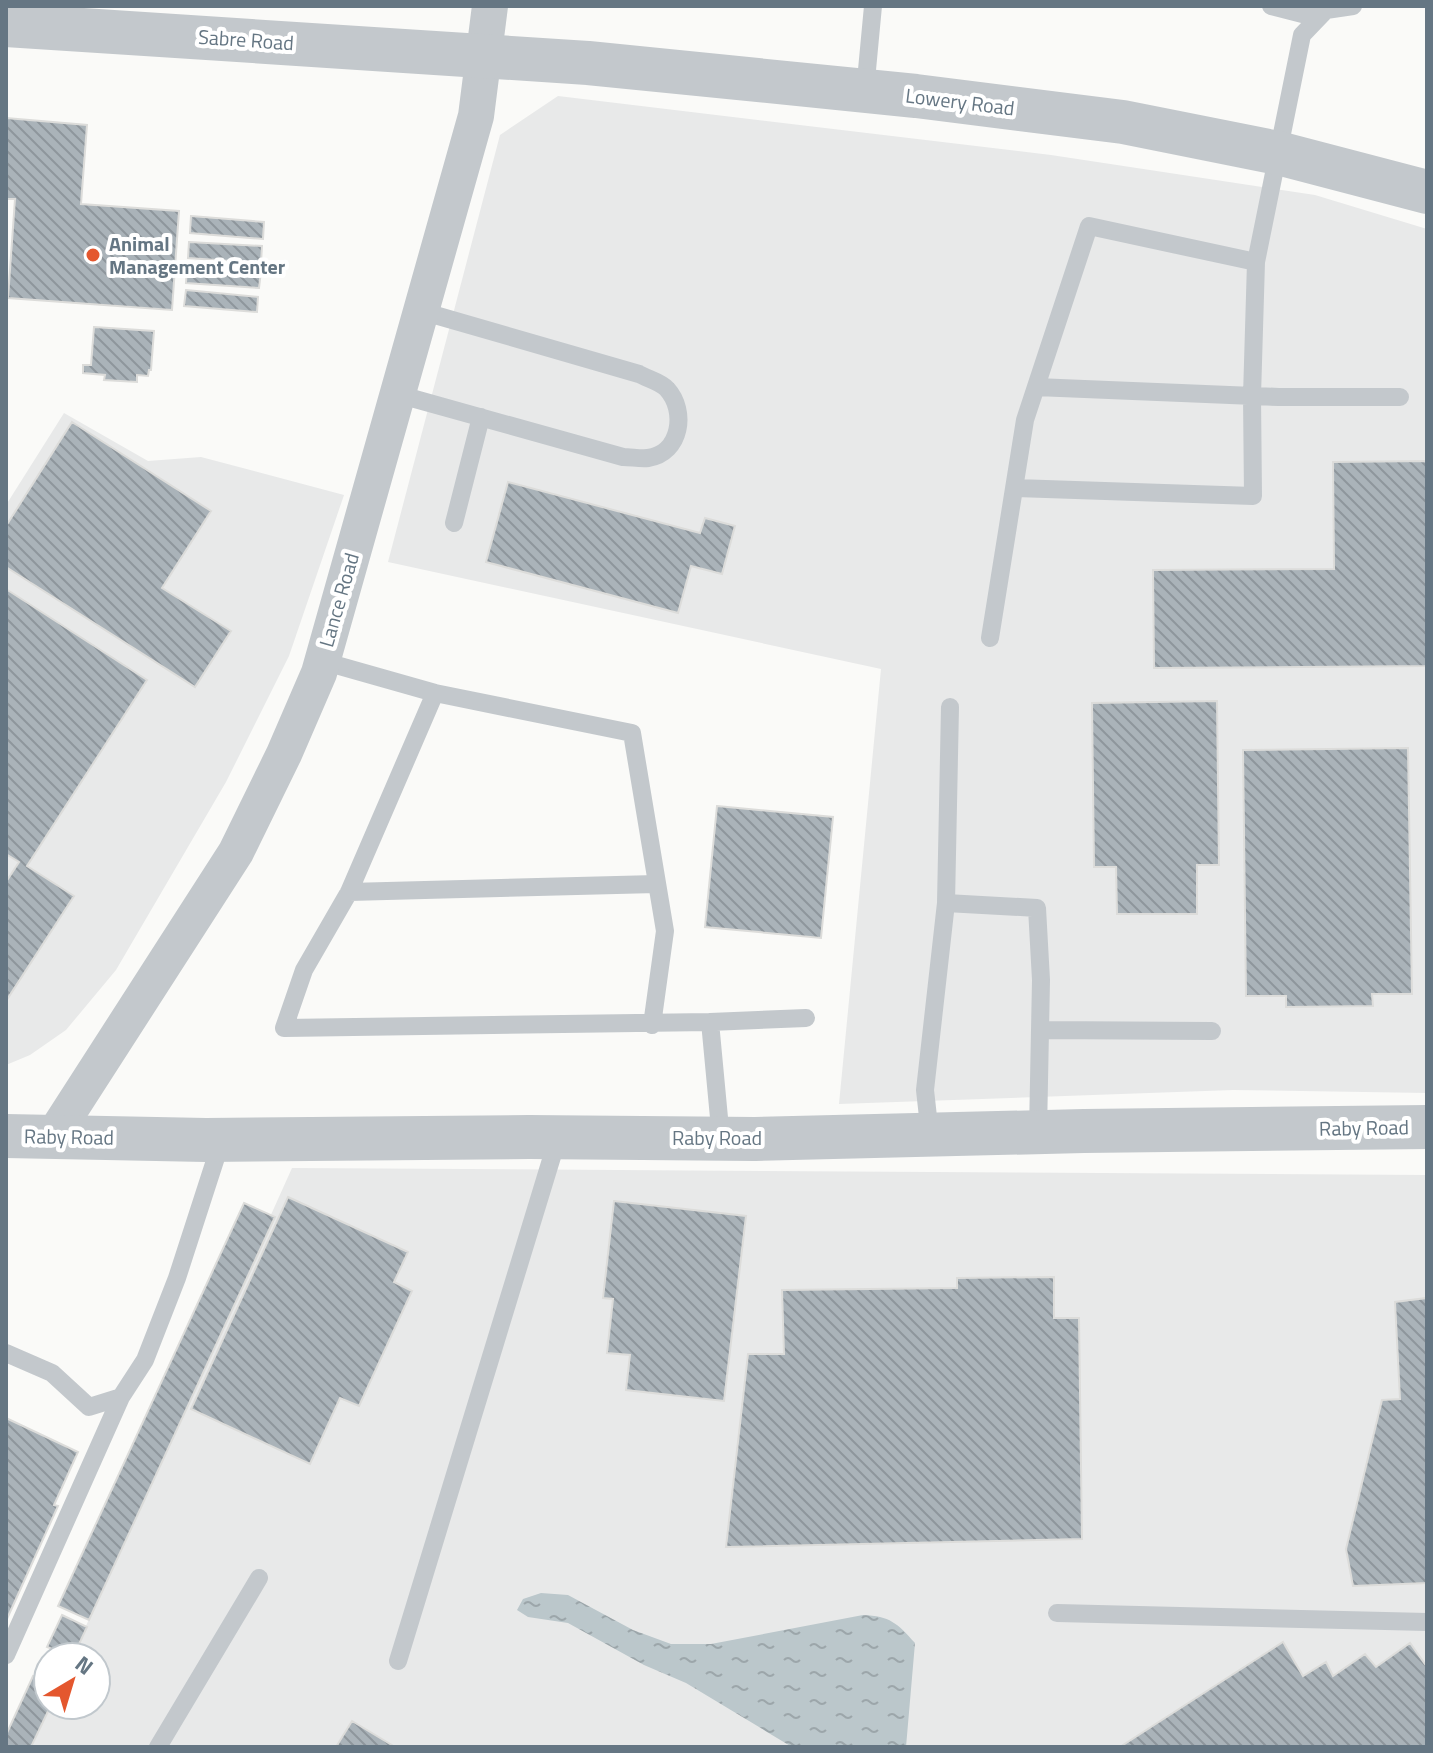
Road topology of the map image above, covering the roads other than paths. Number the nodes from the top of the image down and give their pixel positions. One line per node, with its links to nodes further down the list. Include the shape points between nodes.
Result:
1 (490, 6): 7 (street, Lance Road)
2 (873, 6): 8 (lane)
3 (1271, 6): 5 (lane)
4 (1353, 6): 5 (lane, via 1326,10)
5 (1318, 18): 9 (lane, via 1302,35)
6 (6, 25): 7 (street, Sabre Road)
7 (485, 56): 8 (street, Lowery Road); 12 (street, Lance Road, via 476,116)
8 (865, 91): 9 (street, Lowery Road, via 1123,122)
9 (1278, 153): 10 (street, Lowery Road); 11 (lane)
10 (1427, 192)
11 (1256, 262): 13 (lane, via 1089,226); 15 (lane)
12 (421, 311): 14 (street, Lance Road); 17 (lane, via 639,374 666,387 678,407 680,428 669,449 650,458 623,457)
13 (1036, 387): 15 (lane); 18 (lane)
14 (397, 394): 17 (lane); 21 (street, Lance Road)
15 (1252, 396): 16 (lane); 18 (lane, via 1253,496)
16 (1400, 397)
17 (481, 417): 19 (lane)
18 (1014, 488): 20 (lane)
19 (454, 523)
20 (990, 638)
21 (322, 661): 22 (lane); 37 (street, Lance Road, via 236,852)
22 (435, 693): 24 (lane, via 632,733); 25 (lane)
23 (950, 707): 26 (lane)
24 (656, 884): 25 (lane); 29 (lane, via 665,931)
25 (349, 892): 29 (lane, via 304,970 284,1028)
26 (946, 903): 30 (lane, via 1037,908); 34 (lane, via 925,1090)
27 (806, 1018): 28 (lane)
28 (710, 1022): 29 (lane); 39 (lane)
29 (652, 1025)
30 (1040, 1030): 31 (lane); 33 (lane)
31 (1212, 1031)
32 (1427, 1127): 33 (street, Raby Road)
33 (1038, 1132): 34 (street, Raby Road)
34 (930, 1135): 39 (street, Raby Road)
35 (6, 1136): 37 (street, Raby Road)
36 (558, 1137): 38 (street, Raby Road); 39 (street, Raby Road); 46 (lane)
37 (52, 1138): 38 (street, Raby Road)
38 (222, 1139): 41 (lane, via 145,1360)
39 (721, 1139)
40 (6, 1353): 41 (lane, via 52,1373 89,1407)
41 (121, 1397): 45 (lane)
42 (259, 1578): 47 (lane)
43 (1057, 1613): 44 (lane)
44 (1427, 1622)
45 (6, 1655)
46 (398, 1661)
47 (158, 1747)

